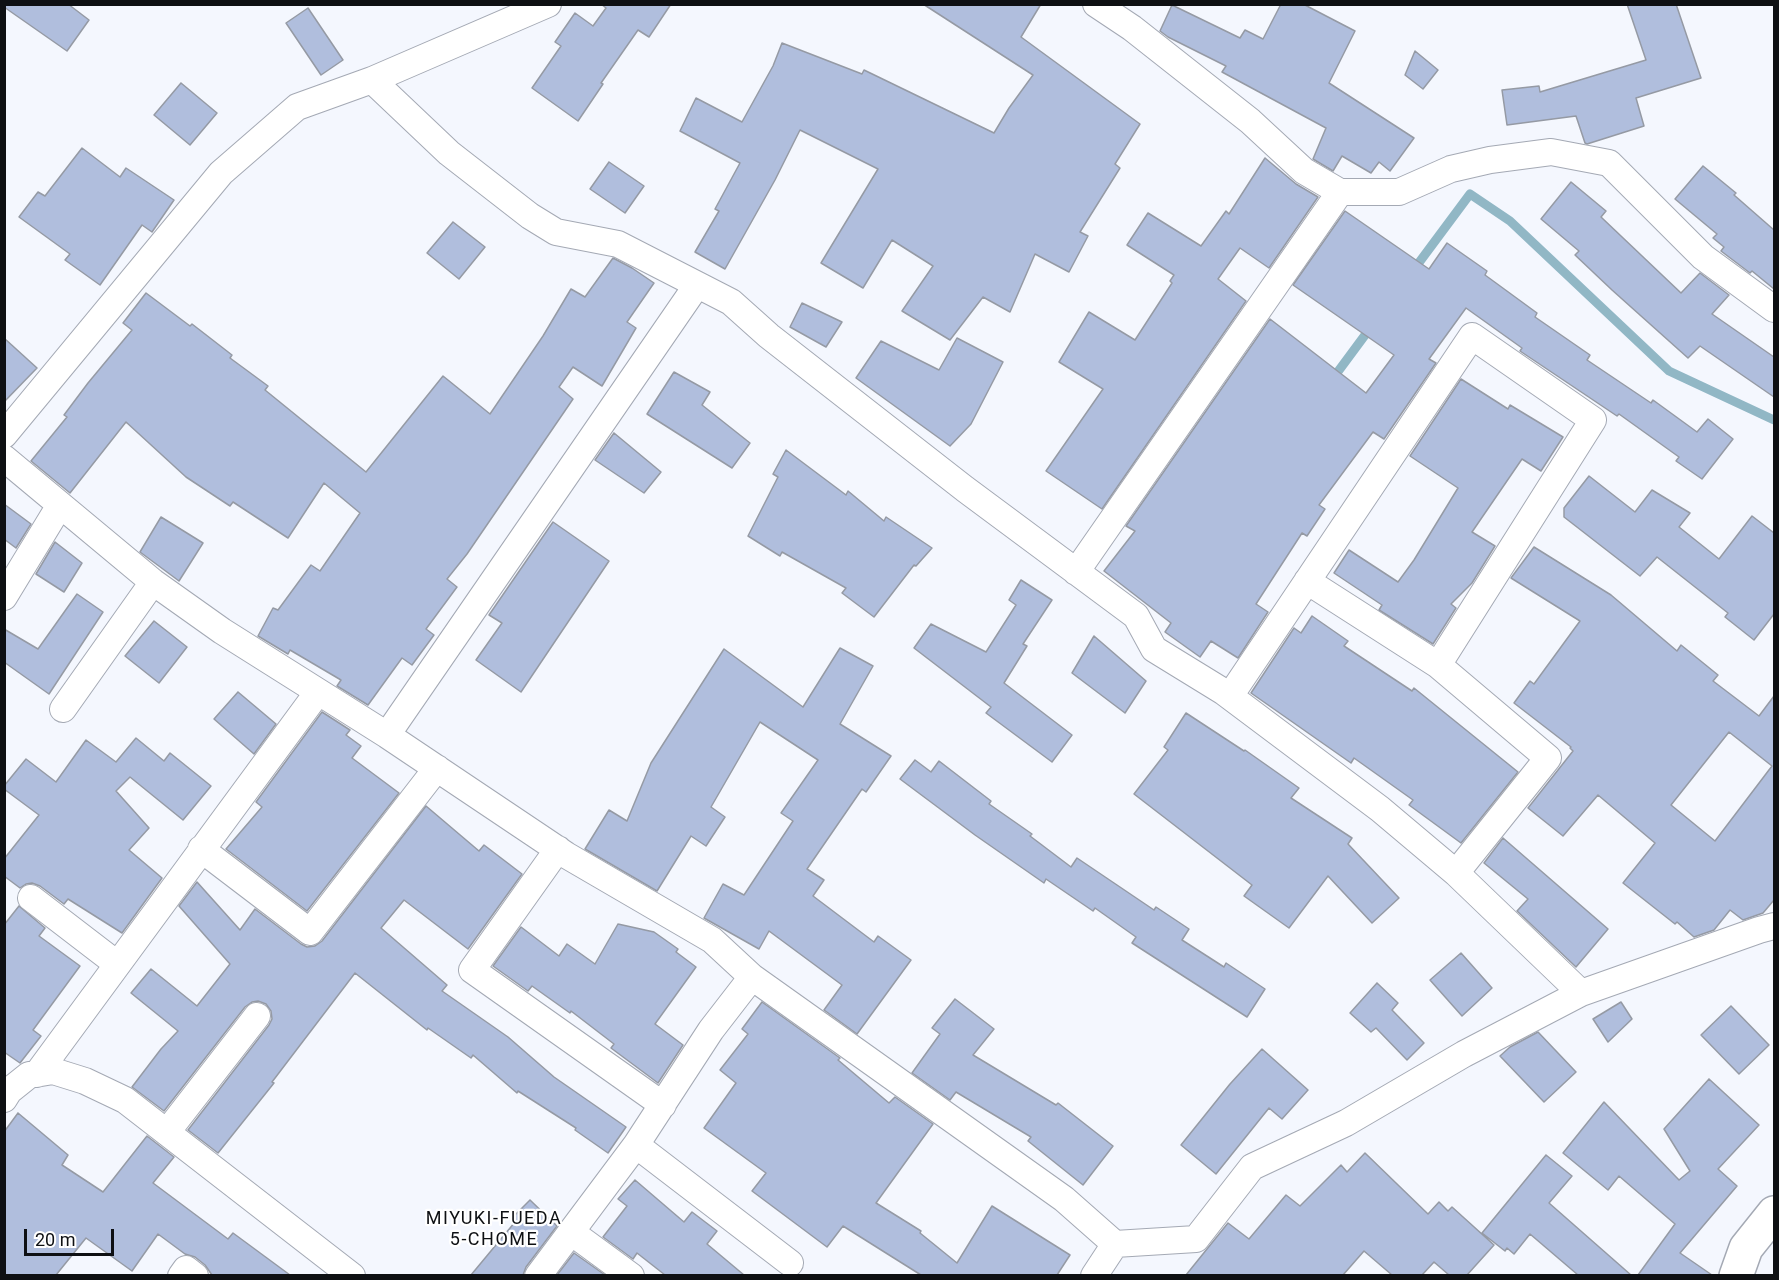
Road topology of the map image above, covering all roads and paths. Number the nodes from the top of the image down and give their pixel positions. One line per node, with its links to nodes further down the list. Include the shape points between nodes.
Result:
1 (548, 4): 3 (street)
2 (1096, 4): 4 (street, via 1250,121 1304,171)
3 (372, 80): 5 (street, via 449,153 530,216 556,232 618,244); 7 (street, via 297,107 221,173)
4 (1340, 192): 6 (street, via 1399,192 1451,169 1551,152 1609,164 1702,257); 10 (street)
5 (696, 285): 10 (street, via 731,303 768,336); 18 (street)
6 (1774, 309)
7 (4, 435)
8 (4, 458): 9 (street)
9 (60, 505): 12 (street); 13 (street)
10 (1076, 572): 16 (street, via 1136,616 1154,650)
11 (1307, 581): 14 (street); 14 (street, via 1472,336 1593,420); 16 (street)
12 (153, 582): 15 (street); 17 (street)
13 (4, 597)
14 (1438, 664): 22 (street, via 1548,758)
15 (318, 692): 18 (street); 20 (street)
16 (1230, 696): 22 (street, via 1380,809)
17 (63, 709)
18 (387, 735): 19 (street)
19 (437, 768): 20 (street, via 310,932); 21 (street)
20 (201, 849): 25 (street)
21 (558, 849): 26 (street, via 712,940); 31 (street, via 472,970)
22 (1456, 873): 27 (street)
23 (31, 898): 25 (street)
24 (1774, 926): 27 (street)
25 (117, 964): 29 (street)
26 (752, 977): 31 (street, via 711,1030); 36 (street, via 1064,1199)
27 (1581, 993): 36 (street, via 1464,1054 1346,1123 1252,1167 1196,1239)
28 (257, 1016): 32 (street)
29 (37, 1074): 30 (street, via 29,1075); 32 (street, via 53,1071 85,1081 125,1100)
30 (4, 1099)
31 (663, 1105): 33 (street)
32 (167, 1132): 40 (street)
33 (636, 1145): 35 (street); 37 (street)
34 (1774, 1213): 44 (main road, via 1746,1248)
35 (571, 1232): 41 (street); 42 (street)
36 (1115, 1244): 43 (street)
37 (790, 1263)
38 (181, 1275): 39 (street, via 186,1269)
39 (195, 1275)
40 (352, 1275)
41 (538, 1275)
42 (631, 1275)
43 (1094, 1275)
44 (1736, 1275)

